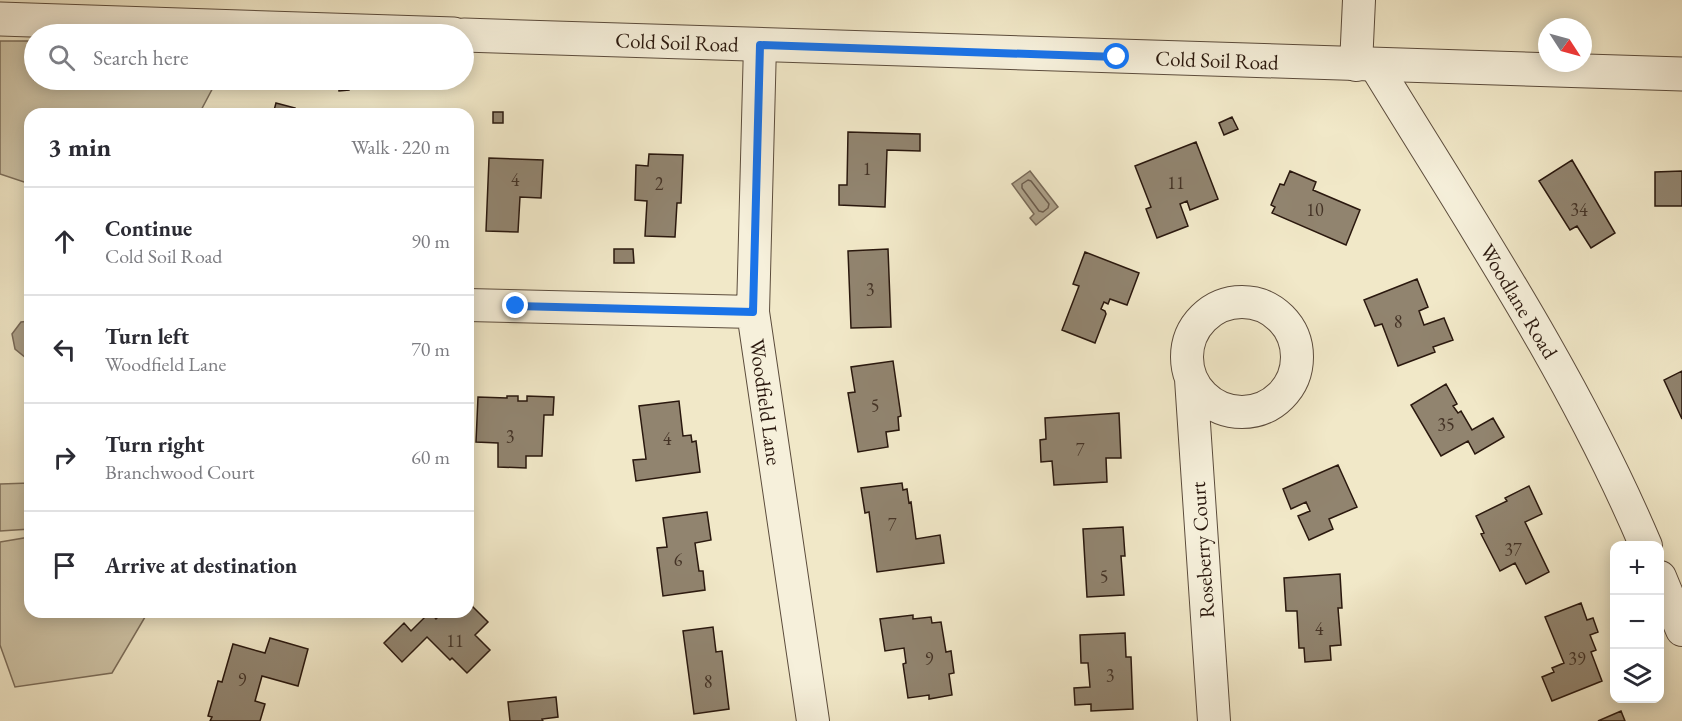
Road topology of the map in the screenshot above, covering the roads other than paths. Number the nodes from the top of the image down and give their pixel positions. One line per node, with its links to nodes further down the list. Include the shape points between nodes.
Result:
1 (1359, 0): 6 (street)
2 (0, 19): 3 (street)
3 (151, 24)
4 (474, 35): 5 (street, Cold Soil Road)
5 (760, 45): 6 (street, Cold Soil Road); 9 (street, Woodfield Lane)
6 (1365, 65): 7 (street, Cold Soil Road); 11 (street, Woodlane Road, via 1526,310 1581,410)
7 (1682, 74)
8 (474, 305): 9 (street)
9 (753, 312): 14 (street, Woodfield Lane)
10 (1191, 379): 15 (street, Roseberry Court)
11 (1644, 541)
12 (1664, 589): 13 (street)
13 (1682, 630)
14 (813, 721)
15 (1214, 721)

